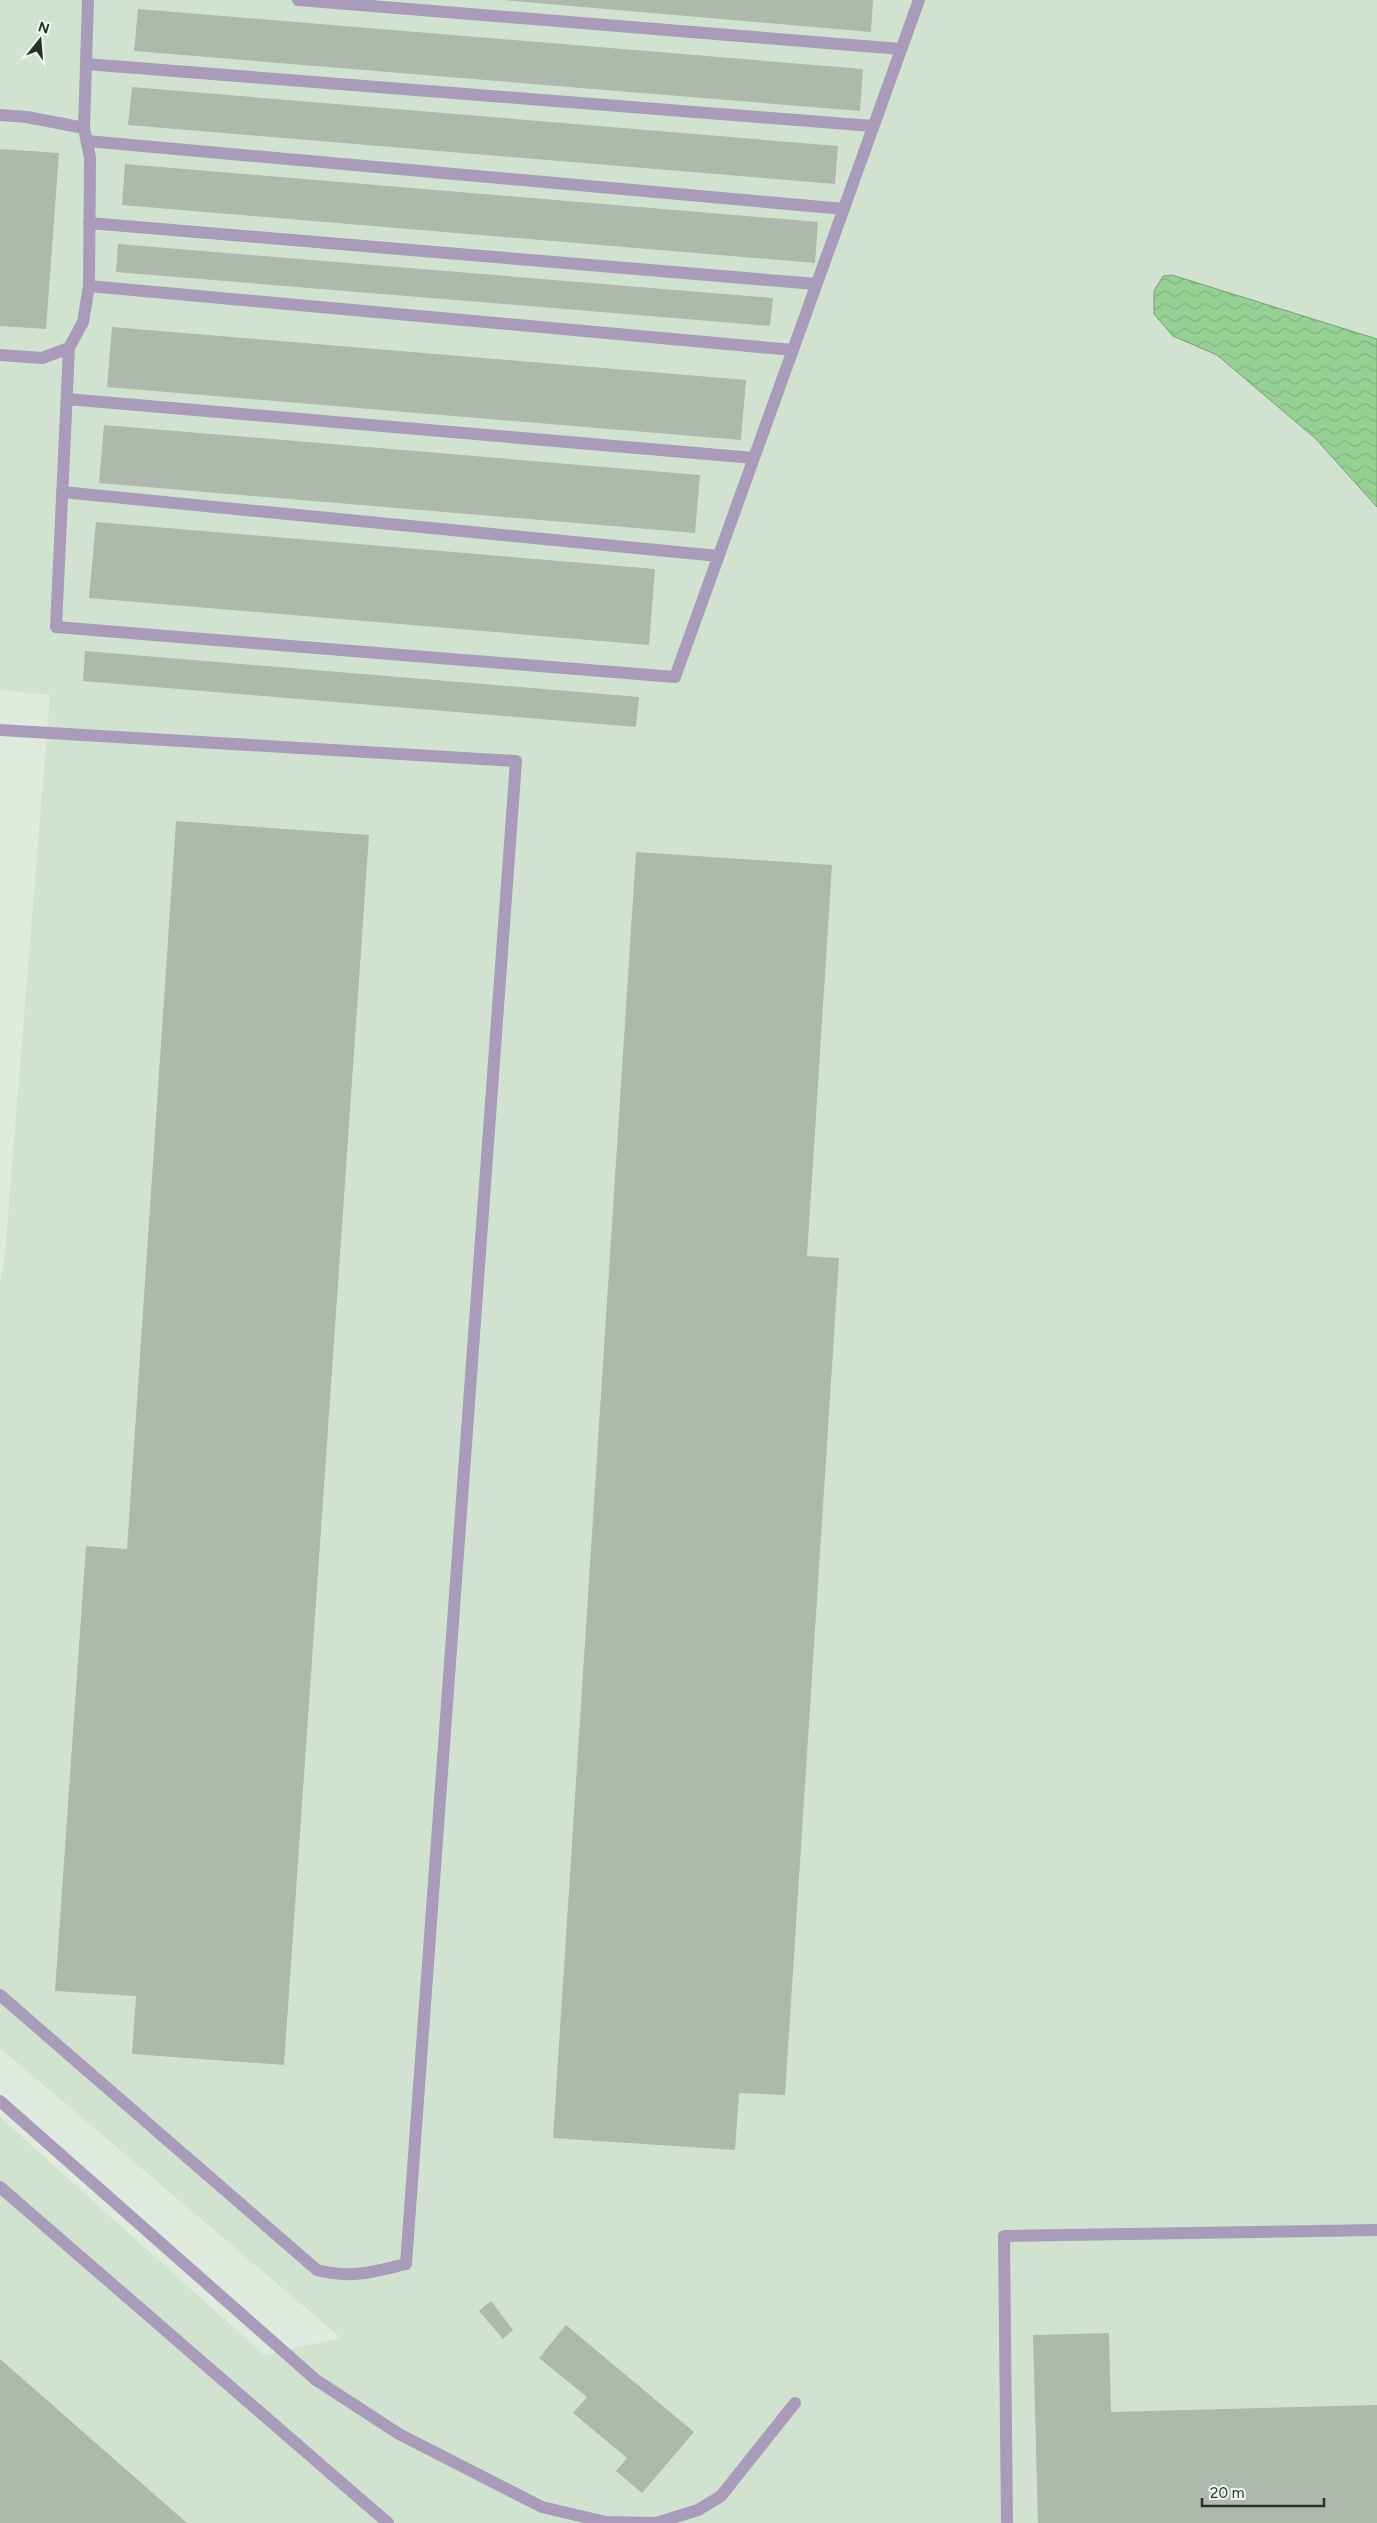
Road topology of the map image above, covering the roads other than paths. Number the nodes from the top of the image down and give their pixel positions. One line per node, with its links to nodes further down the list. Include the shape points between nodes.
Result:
1 (88, 0): 5 (lane)
2 (298, 0): 4 (lane)
3 (919, 0): 4 (lane)
4 (901, 49): 7 (lane)
5 (86, 64): 7 (lane); 8 (lane)
6 (0, 115): 8 (lane)
7 (874, 126): 10 (lane)
8 (84, 128): 9 (lane)
9 (87, 141): 10 (lane); 11 (lane, via 90,158)
10 (844, 209): 12 (lane)
11 (89, 223): 12 (lane); 13 (lane)
12 (816, 284): 15 (lane)
13 (89, 286): 14 (lane, via 83,322); 15 (lane)
14 (69, 348): 16 (lane, via 42,358); 17 (lane)
15 (793, 350): 18 (lane)
16 (0, 354)
17 (66, 399): 18 (lane); 19 (lane)
18 (754, 458): 20 (lane)
19 (62, 492): 20 (lane); 20 (lane, via 56,627 675,676)
20 (718, 556)
21 (0, 730): 22 (lane, via 516,761 406,2264 356,2276 317,2270)
22 (0, 1995)
23 (0, 2101): 26 (lane, via 316,2380 399,2434 542,2507 606,2522 656,2523 698,2510 721,2496)
24 (0, 2187): 27 (lane)
25 (1377, 2230): 28 (lane, via 1004,2236)
26 (795, 2403)
27 (388, 2523)
28 (1007, 2523)

